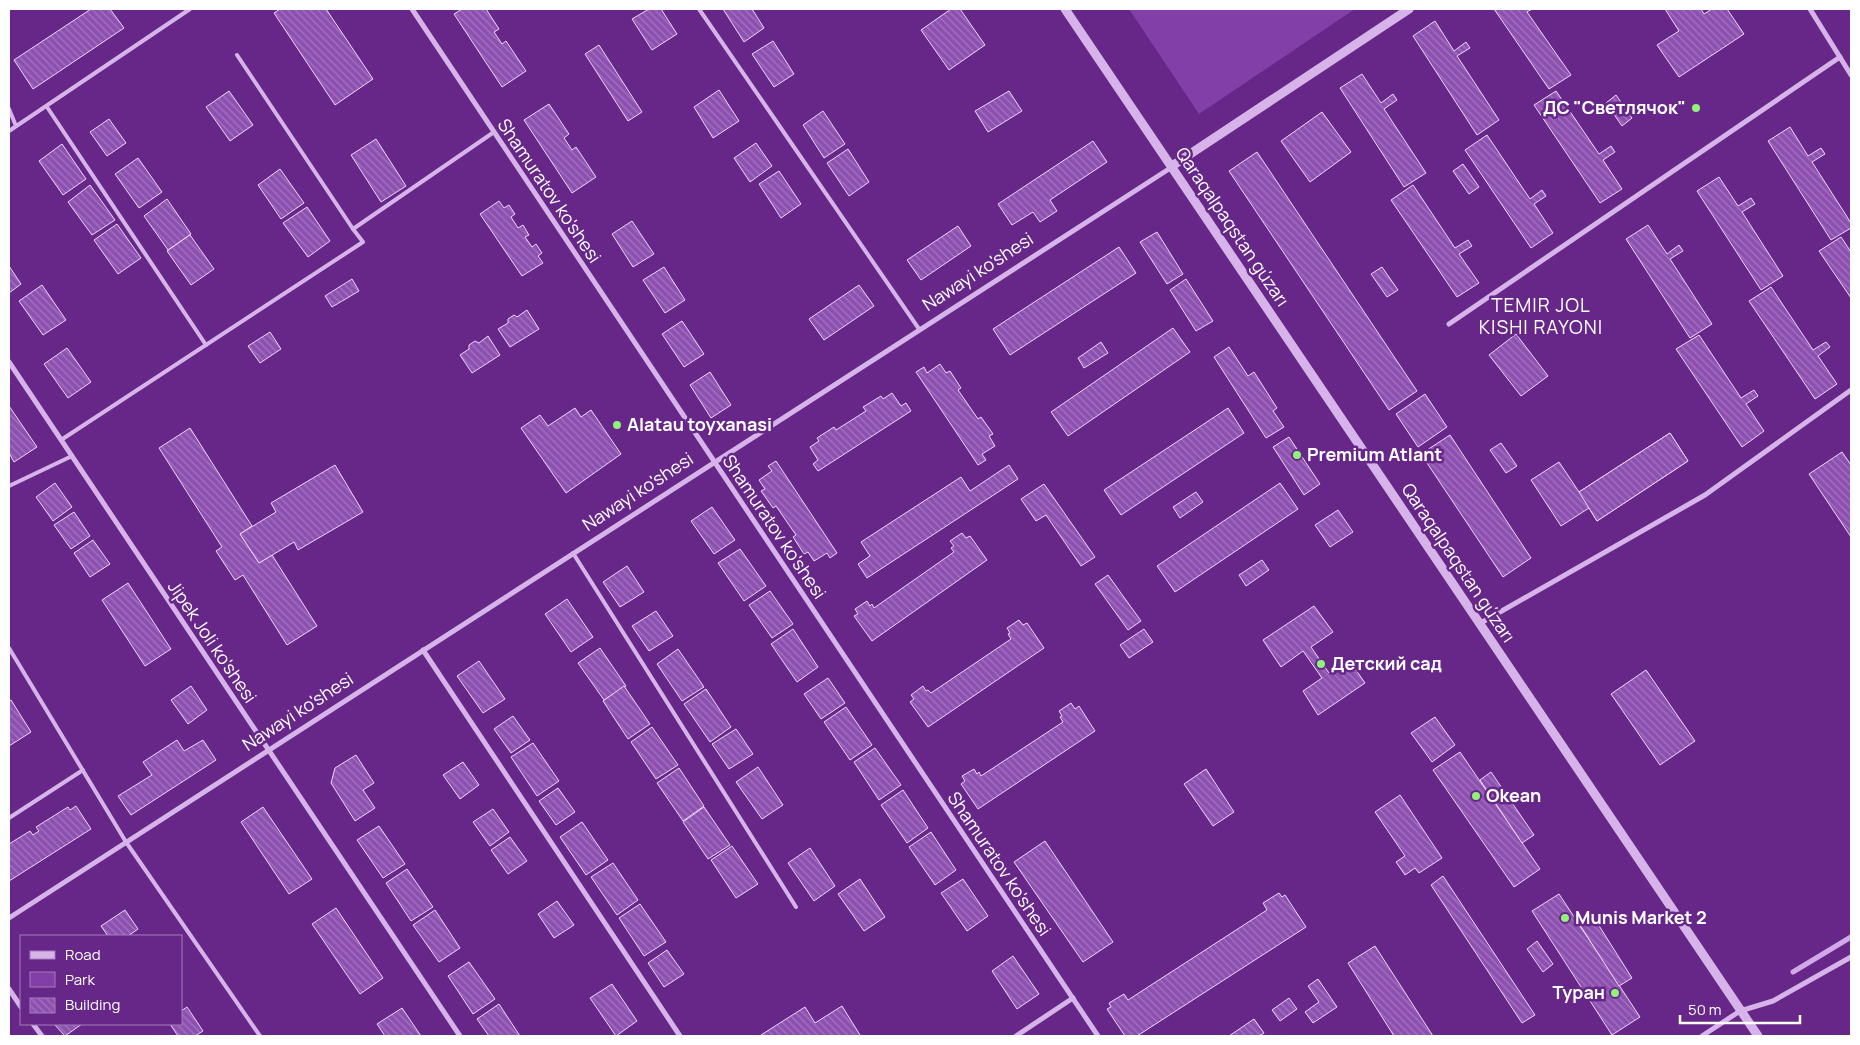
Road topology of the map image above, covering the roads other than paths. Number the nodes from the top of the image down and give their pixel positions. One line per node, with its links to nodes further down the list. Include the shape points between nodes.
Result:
1 (190, 9): 10 (lane)
2 (412, 9): 14 (street, Shamuratov ko'shesi)
3 (699, 9): 18 (lane)
4 (1065, 9): 15 (street, Qaraqalpaqstan gúzarı)
5 (1409, 9): 15 (street, Nawayi ko'shesi)
6 (1810, 9): 8 (street)
7 (237, 55): 16 (lane)
8 (1840, 56): 9 (street); 17 (street)
9 (1851, 75)
10 (47, 107): 12 (lane); 19 (lane)
11 (9, 109): 12 (lane)
12 (16, 126): 13 (lane)
13 (9, 132)
14 (494, 132): 16 (lane); 24 (street, Shamuratov ko'shesi)
15 (1172, 166): 18 (street, Nawayi ko'shesi); 27 (street, Qaraqalpaqstan gúzarı)
16 (352, 228): 19 (lane, via 362,242)
17 (1449, 324)
18 (919, 329): 24 (street, Nawayi ko'shesi)
19 (206, 345): 22 (lane)
20 (9, 362): 22 (street, Jipek Joli ko'shesi)
21 (1851, 390): 27 (street, via 1705,495)
22 (61, 440): 23 (street, Jipek Joli ko'shesi)
23 (72, 456): 25 (lane); 30 (street, Jipek Joli ko'shesi)
24 (714, 462): 26 (street, Nawayi ko'shesi); 38 (street, Shamuratov ko'shesi)
25 (9, 486)
26 (573, 553): 29 (street, Nawayi ko'shesi); 34 (lane)
27 (1479, 624): 40 (street, Qaraqalpaqstan gúzarı)
28 (9, 648): 31 (lane)
29 (423, 650): 30 (street, Nawayi ko'shesi); 45 (street)
30 (268, 750): 33 (street, Nawayi ko'shesi); 44 (street, Jipek Joli ko'shesi)
31 (83, 770): 32 (lane); 33 (lane)
32 (9, 818)
33 (126, 842): 35 (street, Nawayi ko'shesi); 43 (lane)
34 (796, 907)
35 (9, 918)
36 (1851, 957): 40 (street, via 1772,1001)
37 (9, 989): 39 (street)
38 (1073, 998): 46 (street); 47 (street, Shamuratov ko'shesi)
39 (20, 1006)
40 (1740, 1011): 48 (street); 49 (street, Qaraqalpaqstan gúzarı)
41 (34, 1025): 42 (street)
42 (42, 1036)
43 (260, 1036)
44 (460, 1036)
45 (680, 1036)
46 (1016, 1036)
47 (1098, 1036)
48 (1702, 1036)
49 (1758, 1036)

